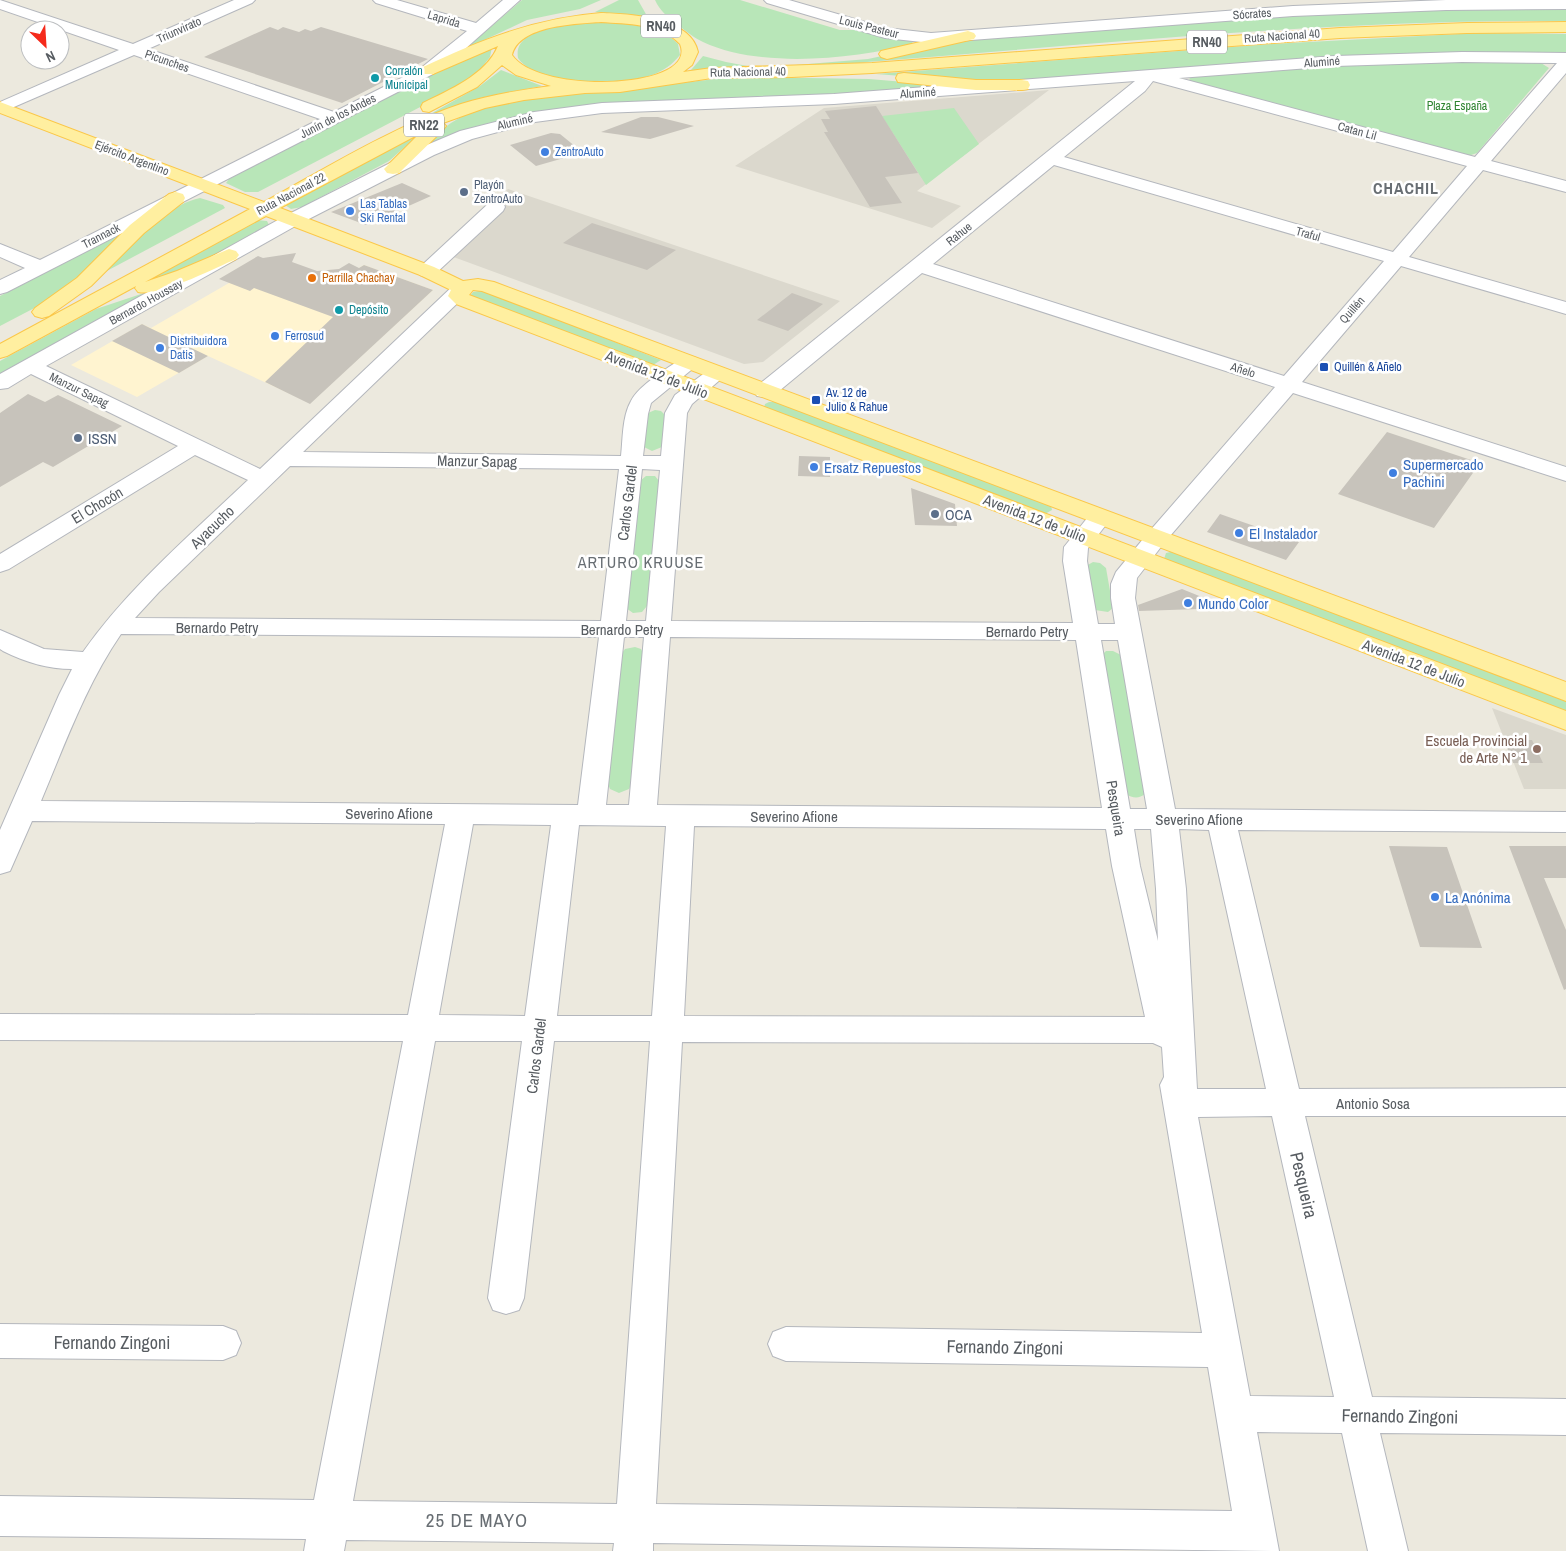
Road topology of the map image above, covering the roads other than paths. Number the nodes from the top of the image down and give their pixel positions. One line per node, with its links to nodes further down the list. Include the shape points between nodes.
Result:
1 (247, 0): 17 (street, Triunvirato)
2 (381, 0): 13 (street, Laprida)
3 (512, 0): 13 (street, Junín de los Andes)
4 (772, 0): 15 (street, Louis Pasteur, via 885,33 931,38)
5 (1202, 0): 10 (street)
6 (609, 2): 11 (main road, RN40)
7 (0, 4): 17 (street, Picunches)
8 (1566, 4): 10 (street, Sócrates, via 1400,6)
9 (653, 12): 16 (main road, Ruta Nacional 40 / RN40)
10 (1215, 16): 15 (street, Sócrates)
11 (553, 21): 14 (main road, RN40); 16 (main road, RN40, via 589,17 626,19 657,25)
12 (1566, 27): 22 (main road, Ruta Nacional 40 / RN40, via 1340,32)
13 (478, 29): 23 (street, Junín de los Andes)
14 (520, 32): 18 (main road, RN40, via 506,43); 23 (main road)
15 (968, 36): 20 (main road, via 855,59 806,62)
16 (683, 38): 20 (main road, Ruta Nacional 40 / RN40, via 714,54); 26 (main road, RN40, via 691,52 684,64 670,74)
17 (134, 50): 31 (street, Triunvirato); 33 (street, Picunches)
18 (504, 50): 29 (main road, RN40, via 509,64 526,74 567,85); 40 (main road, Ruta Nacional 22 / RN22, via 492,68 459,92)
19 (1566, 58): 25 (street, Aluminé, via 1379,59)
20 (737, 60): 22 (main road, Ruta Nacional 40 / RN40, via 796,68)
21 (1566, 62): 28 (street, Quillén)
22 (849, 69): 24 (main road, Ruta Nacional 40 / RN40)
23 (427, 71): 33 (street, Junín de los Andes)
24 (767, 72): 26 (main road, Ruta Nacional 40 / RN40, via 712,72); 27 (main road)
25 (1149, 75): 27 (street, Aluminé); 34 (street, Rahue, via 1139,87); 35 (street, Catan Lil)
26 (648, 82): 29 (main road, RN40)
27 (1022, 85): 36 (street, Aluminé, via 814,100 578,110 510,122 473,133 446,142)
28 (1546, 86): 30 (street); 35 (street, Quillén)
29 (600, 87): 32 (main road, Ruta Nacional 22 / RN22, via 519,95)
30 (1566, 90)
31 (0, 108): 37 (main road, Ejército Argentino)
32 (460, 110): 36 (main road, via 435,127); 40 (main road, Ruta Nacional 22 / RN22)
33 (334, 118): 37 (street, Junín de los Andes)
34 (1051, 159): 45 (street, Traful); 46 (street, Rahue)
35 (1479, 164): 38 (street, Catan Lil); 45 (street, Quillén)
36 (393, 169): 42 (street, Aluminé)
37 (202, 184): 39 (street, Trannack); 40 (main road, Ejército Argentino)
38 (1566, 187)
39 (176, 198): 47 (street, Trannack); 52 (main road, via 137,229 84,282)
40 (257, 206): 42 (main road); 52 (main road, Ruta Nacional 22 / RN22); 53 (main road, Ruta Nacional 22 / RN22)
41 (496, 207): 48 (street)
42 (292, 220): 44 (street, Bernardo Houssay); 48 (main road)
43 (0, 250): 47 (street)
44 (230, 256): 53 (main road); 57 (street, Bernardo Houssay)
45 (1396, 259): 51 (street, Traful); 61 (street, Quillén)
46 (919, 266): 61 (street, Añelo); 63 (street, Rahue)
47 (40, 267): 49 (street, Trannack)
48 (427, 271): 50 (main road)
49 (0, 288)
50 (462, 288): 56 (main road, Avenida 12 de Julio, via 477,284 487,286); 59 (main road, Avenida 12 de Julio, via 458,296 463,300); 65 (street, Ayacucho)
51 (1566, 308)
52 (30, 321): 54 (main road, Ruta Nacional 22 / RN22)
53 (57, 321): 55 (main road, Ruta Nacional 22 / RN22)
54 (0, 337)
55 (0, 352)
56 (689, 362): 58 (main road, Avenida 12 de Julio); 59 (street, Carlos Gardel)
57 (30, 366): 60 (street, Bernardo Houssay); 64 (street, Manzur Sapag)
58 (717, 373): 62 (street); 63 (main road, Avenida 12 de Julio)
59 (668, 378): 62 (main road, Avenida 12 de Julio); 66 (street, Carlos Gardel, via 641,402)
60 (0, 383)
61 (1288, 385): 68 (street, Añelo); 71 (street, Quillén)
62 (697, 389): 67 (street, via 677,409); 70 (main road, Avenida 12 de Julio)
63 (765, 391): 70 (main road, Avenida 12 de Julio)
64 (194, 446): 69 (street, Manzur Sapag); 72 (street, El Chocón)
65 (283, 459): 66 (street, Manzur Sapag); 69 (street, Ayacucho)
66 (632, 462): 67 (street, Manzur Sapag); 74 (street, Carlos Gardel)
67 (672, 463): 75 (street)
68 (1566, 474)
69 (263, 479): 73 (street, Ayacucho)
70 (1091, 527): 71 (main road, Avenida 12 de Julio); 76 (street, Pesqueira, via 1076,547 1075,561)
71 (1147, 548): 77 (street, Pesqueira, via 1123,584); 80 (main road, Avenida 12 de Julio); 81 (main road, Avenida 12 de Julio)
72 (0, 564)
73 (114, 626): 74 (street, Bernardo Petry); 79 (street, Ayacucho)
74 (612, 629): 75 (street, Bernardo Petry); 84 (street, Carlos Gardel)
75 (658, 629): 76 (street, Bernardo Petry); 85 (street)
76 (1087, 632): 77 (street, Bernardo Petry); 87 (street, Pesqueira)
77 (1129, 632): 88 (street, Pesqueira)
78 (0, 638): 79 (street, via 37,657)
79 (90, 660): 82 (street, Ayacucho)
80 (1566, 692)
81 (1566, 721)
82 (23, 810): 83 (street, Severino Afione); 91 (street, Ayacucho)
83 (461, 814): 84 (street, Severino Afione); 93 (street)
84 (578, 815): 85 (street, Severino Afione); 94 (street, Carlos Gardel)
85 (642, 815): 86 (street, Severino Afione)
86 (681, 815): 87 (street, Severino Afione); 95 (street)
87 (1118, 819): 88 (street, Severino Afione); 96 (street, Pesqueira, via 1129,883)
88 (1164, 819): 89 (street, Severino Afione); 98 (street, Pesqueira, via 1171,889)
89 (1221, 819): 90 (street, Severino Afione); 99 (street, Pesqueira)
90 (1566, 822)
91 (0, 863)
92 (0, 1027): 93 (street)
93 (421, 1027): 94 (street); 109 (street)
94 (539, 1028): 95 (street); 100 (street, Carlos Gardel)
95 (667, 1028): 96 (street); 110 (street)
96 (1164, 1030): 98 (street, Pesqueira)
97 (1566, 1102): 99 (street, Antonio Sosa)
98 (1181, 1103): 99 (street, Antonio Sosa); 104 (street, Pesqueira)
99 (1286, 1103): 106 (street, Pesqueira)
100 (506, 1298)
101 (0, 1341): 102 (street, Fernando Zingoni)
102 (224, 1343)
103 (786, 1344): 104 (street, Fernando Zingoni)
104 (1224, 1350): 105 (street, Pesqueira)
105 (1235, 1414): 106 (street, Fernando Zingoni); 111 (street, Pesqueira)
106 (1357, 1415): 107 (street, Fernando Zingoni); 112 (street, Pesqueira)
107 (1566, 1417)
108 (0, 1516): 109 (street)
109 (327, 1535): 110 (street)
110 (634, 1537): 111 (street)
111 (1257, 1541)
112 (1388, 1551)

